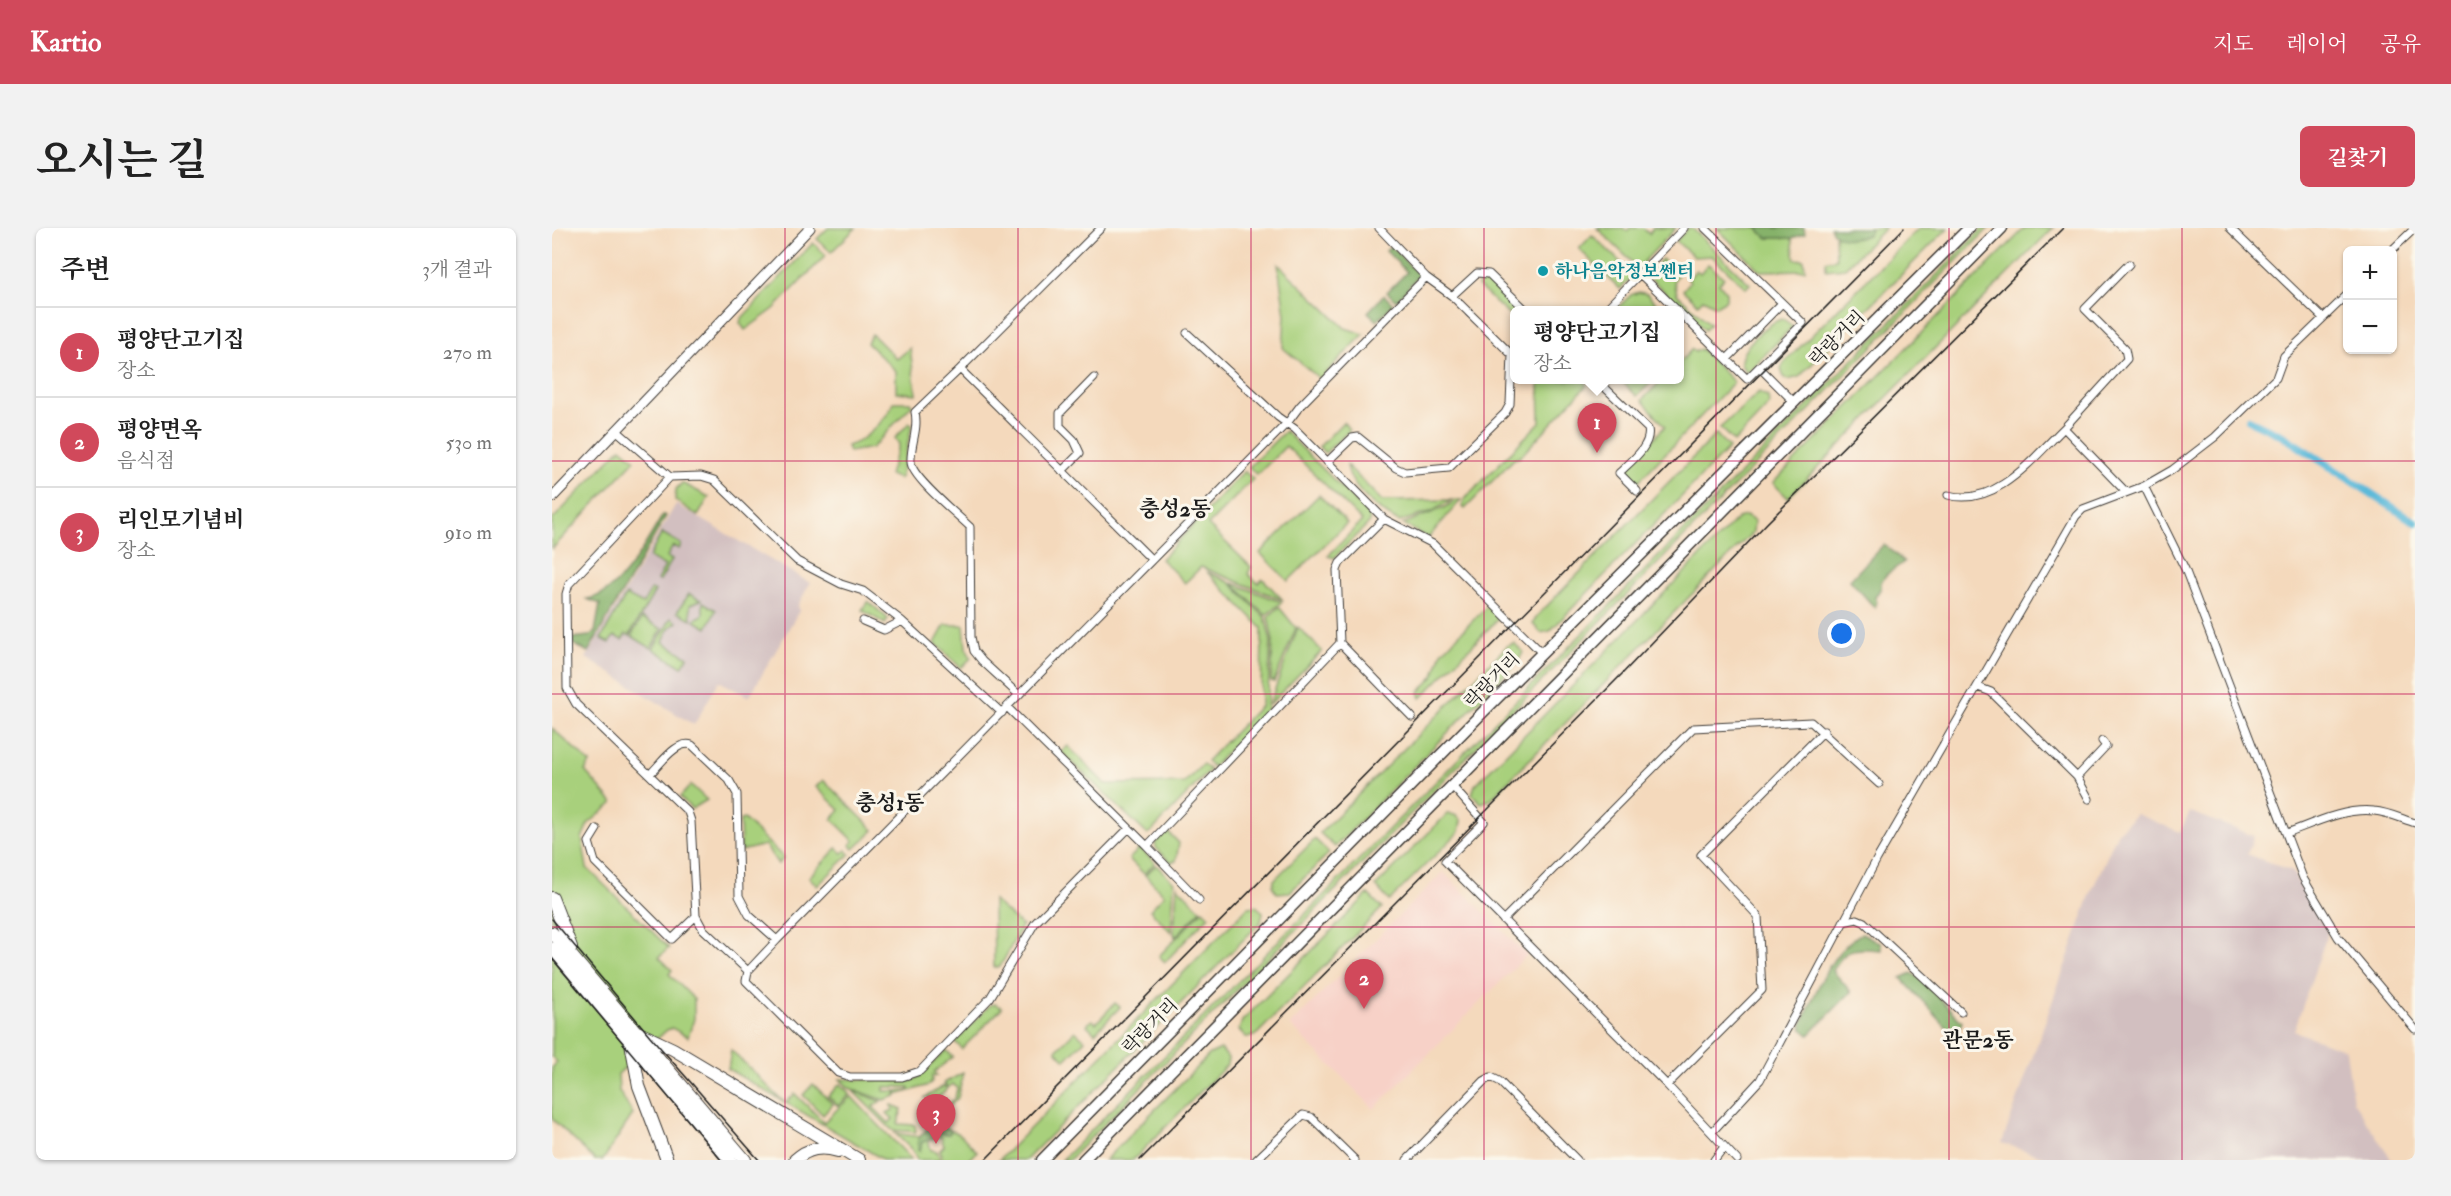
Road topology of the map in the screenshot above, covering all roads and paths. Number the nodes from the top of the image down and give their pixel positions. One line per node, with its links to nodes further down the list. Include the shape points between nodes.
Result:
1 (810, 228): 33 (main road)
2 (1101, 228): 26 (street)
3 (1379, 228): 13 (street)
4 (1684, 228): 12 (street)
5 (1705, 228): 16 (street)
6 (1969, 228): 30 (main road, 락랑거리)
7 (2002, 228): 57 (main road)
8 (2230, 228): 21 (street)
9 (2415, 228): 10 (street)
10 (2396, 246)
11 (2129, 264): 32 (street, via 2085,309 2125,349 2127,359)
12 (1640, 274): 18 (street); 19 (street)
13 (1426, 277): 14 (street); 31 (street)
14 (1452, 296): 17 (street, via 1477,273 1489,274); 23 (street)
15 (2343, 299): 21 (street)
16 (1782, 303): 24 (street); 25 (street, via 1803,323)
17 (1522, 306)
18 (1609, 306)
19 (1672, 306)
20 (1684, 318): 24 (street)
21 (2323, 318): 37 (street, via 2284,356 2276,378 2257,399 2172,470)
22 (1187, 333): 31 (street)
23 (1510, 353)
24 (1727, 359): 25 (street, via 1747,379)
25 (1759, 367): 30 (street)
26 (960, 369): 35 (street); 49 (street, via 915,412 911,462 916,475 970,527 974,651)
27 (1094, 378): 35 (street, via 1060,412 1060,426 1080,453)
28 (1511, 384): 34 (street, via 1510,404 1505,413 1449,468 1405,472 1358,437)
29 (1602, 384): 38 (street, via 1648,429 1646,444 1619,473)
30 (1795, 403): 47 (main road, 락랑거리)
31 (1288, 422): 34 (street); 43 (street)
32 (2064, 428): 39 (street); 40 (street, via 2007,483 1977,497)
33 (616, 430): 36 (street); 41 (main road)
34 (1327, 462): 42 (street)
35 (1062, 471): 43 (street)
36 (670, 477): 45 (street, via 701,476 714,480 797,561 863,591); 54 (street, via 577,574 566,594 570,697)
37 (2144, 486): 39 (street); 62 (street, via 2185,569)
38 (1637, 490)
39 (2126, 492): 48 (street, via 2083,508 2076,516)
40 (1948, 495)
41 (552, 498)
42 (1384, 519): 46 (street, via 1336,570); 47 (street, via 1432,544)
43 (1151, 559): 49 (street)
44 (862, 621): 45 (street, via 885,630)
45 (902, 621): 50 (street)
46 (1340, 644): 51 (street); 63 (street)
47 (1542, 653): 86 (main road, 락랑거리)
48 (1978, 687): 55 (street, via 1990,692); 68 (street)
49 (1018, 695): 50 (street)
50 (1004, 710): 60 (street); 70 (street)
51 (1412, 717)
52 (1824, 731): 56 (street); 67 (street, via 1811,722 1693,728); 78 (street, via 1701,855 1758,916 1762,990)
53 (2102, 741): 55 (street, via 2106,746)
54 (650, 774): 66 (street, via 690,818); 70 (street, via 679,745 687,743 729,780 736,794 739,896 749,915)
55 (2077, 777): 58 (street)
56 (1879, 784)
57 (1452, 786): 67 (street, via 1484,822 1445,861); 87 (main road)
58 (2090, 799)
59 (2415, 823): 62 (street, via 2364,810 2339,814)
60 (1129, 828): 63 (street); 73 (street, via 1035,923 990,998 933,1059 910,1077 850,1077 838,1073 746,981)
61 (597, 829): 66 (street, via 589,842 595,862 672,939)
62 (2287, 833): 76 (street, via 2303,878 2338,937)
63 (1147, 846): 65 (street)
64 (552, 898): 74 (highway)
65 (1199, 900)
66 (696, 916): 73 (street, via 702,929)
67 (1503, 920): 78 (street)
68 (1843, 922): 75 (street, via 1864,922); 79 (street, via 1760,1080)
69 (552, 933): 74 (highway)
70 (777, 940): 73 (street)
71 (552, 950): 74 (highway)
72 (552, 958): 74 (highway)
73 (748, 971)
74 (581, 976): 77 (highway)
75 (1961, 1012)
76 (2415, 1029)
77 (633, 1037): 81 (highway, via 673,1049); 82 (highway, via 639,1086); 83 (highway); 84 (highway)
78 (1667, 1086): 79 (street)
79 (1712, 1132): 80 (street)
80 (1724, 1147): 92 (street); 93 (street)
81 (855, 1157): 85 (highway, via 822,1147 804,1152)
82 (667, 1160)
83 (729, 1160)
84 (745, 1160)
85 (795, 1160)
86 (1041, 1160)
87 (1083, 1160)
88 (1256, 1160): 89 (street, via 1303,1115 1311,1117)
89 (1355, 1160)
90 (1407, 1160): 91 (street, via 1491,1077)
91 (1577, 1160)
92 (1714, 1160)
93 (1737, 1160)

